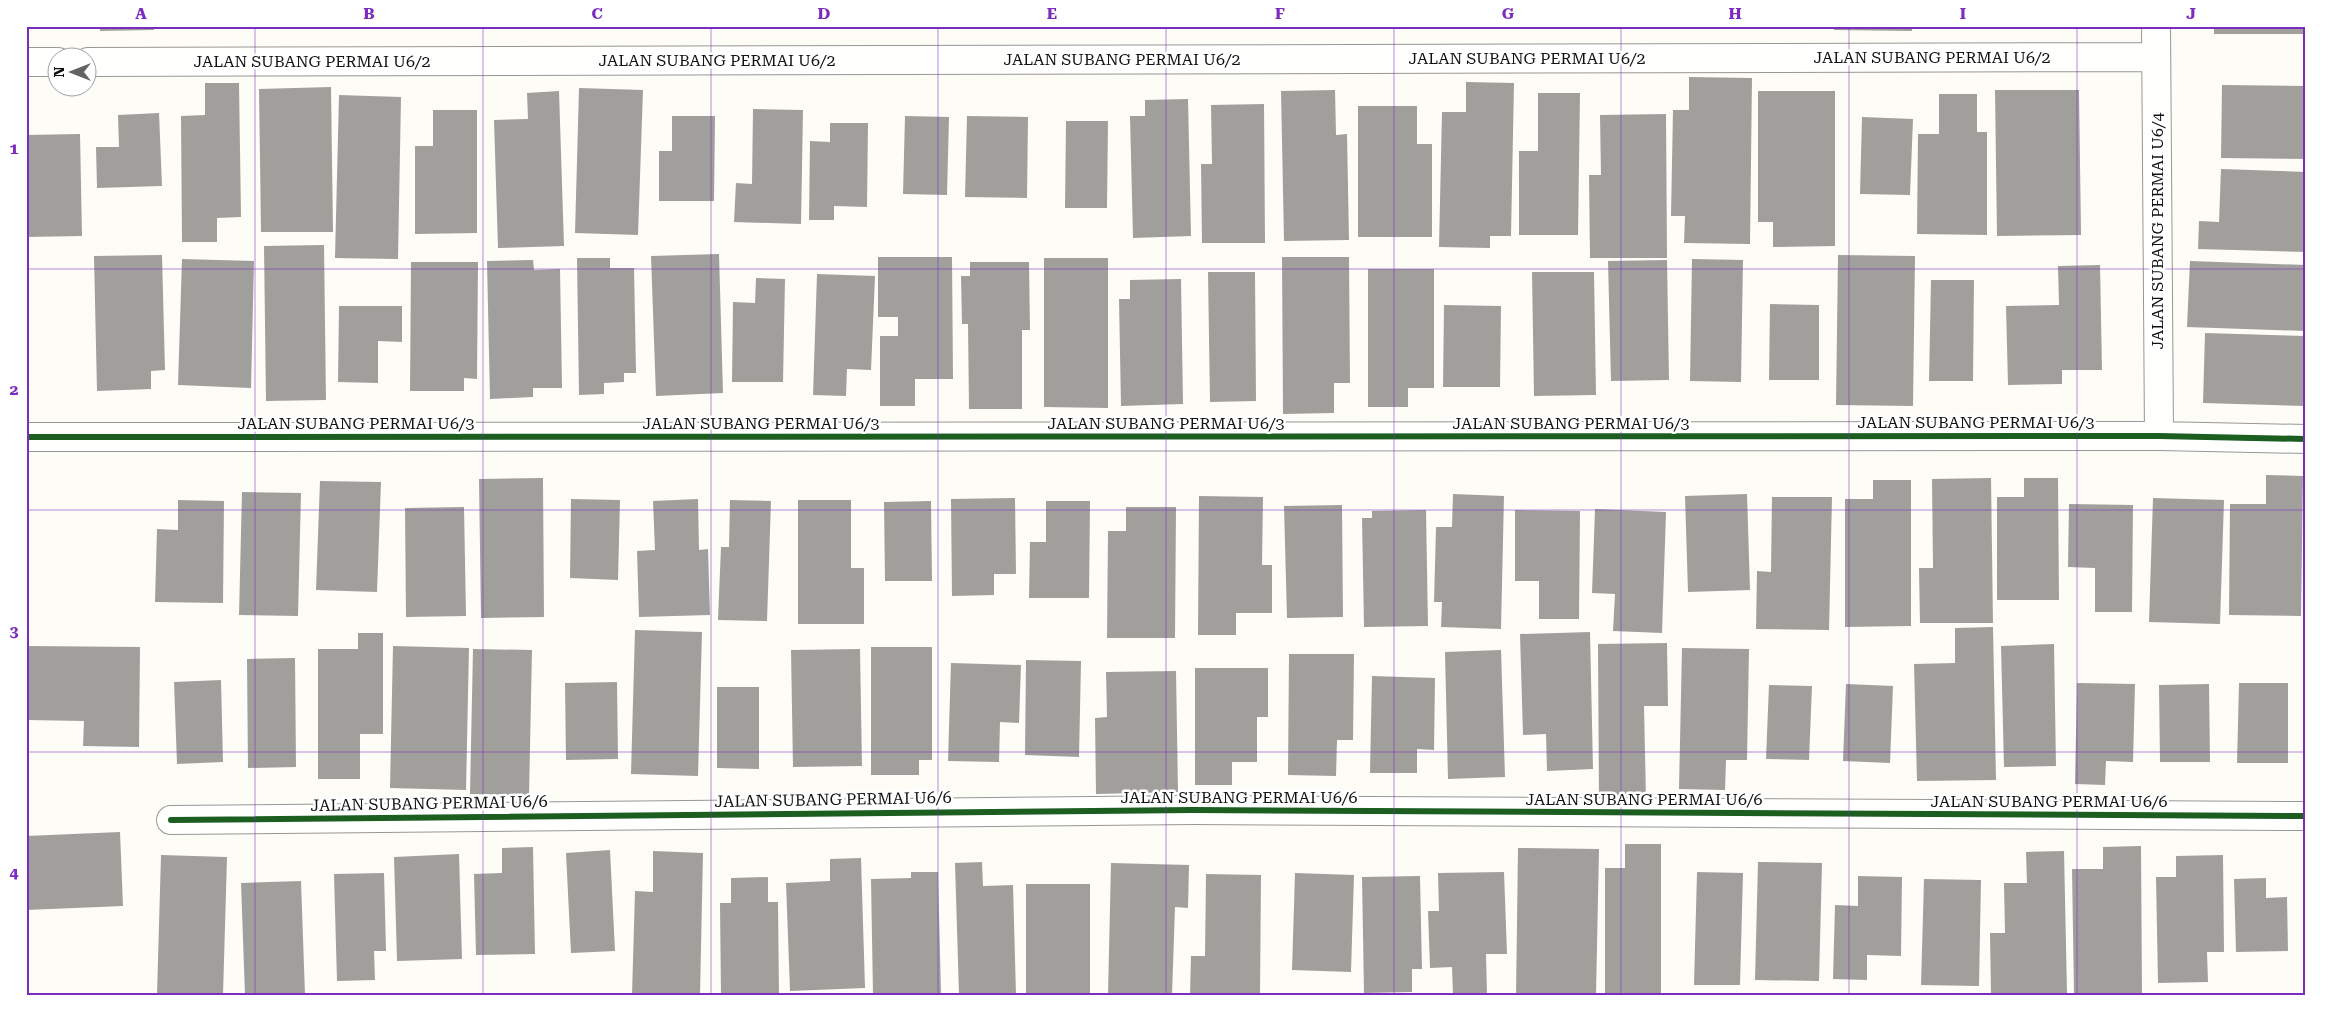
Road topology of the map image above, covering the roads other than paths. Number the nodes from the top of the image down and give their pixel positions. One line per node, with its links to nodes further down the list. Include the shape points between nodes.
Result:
1 (2156, 26): 2 (street, JALAN SUBANG PERMAI U6/4)
2 (2156, 57): 5 (street, JALAN SUBANG PERMAI U6/2); 6 (street, JALAN SUBANG PERMAI U6/4)
3 (26, 62): 4 (street)
4 (48, 62)
5 (98, 62)
6 (2159, 436): 7 (street, JALAN SUBANG PERMAI U6/3); 8 (street, JALAN SUBANG PERMAI U6/3)
7 (26, 437)
8 (2306, 439)
9 (2306, 816): 10 (street, JALAN SUBANG PERMAI U6/6, via 1193,810)
10 (172, 820)

